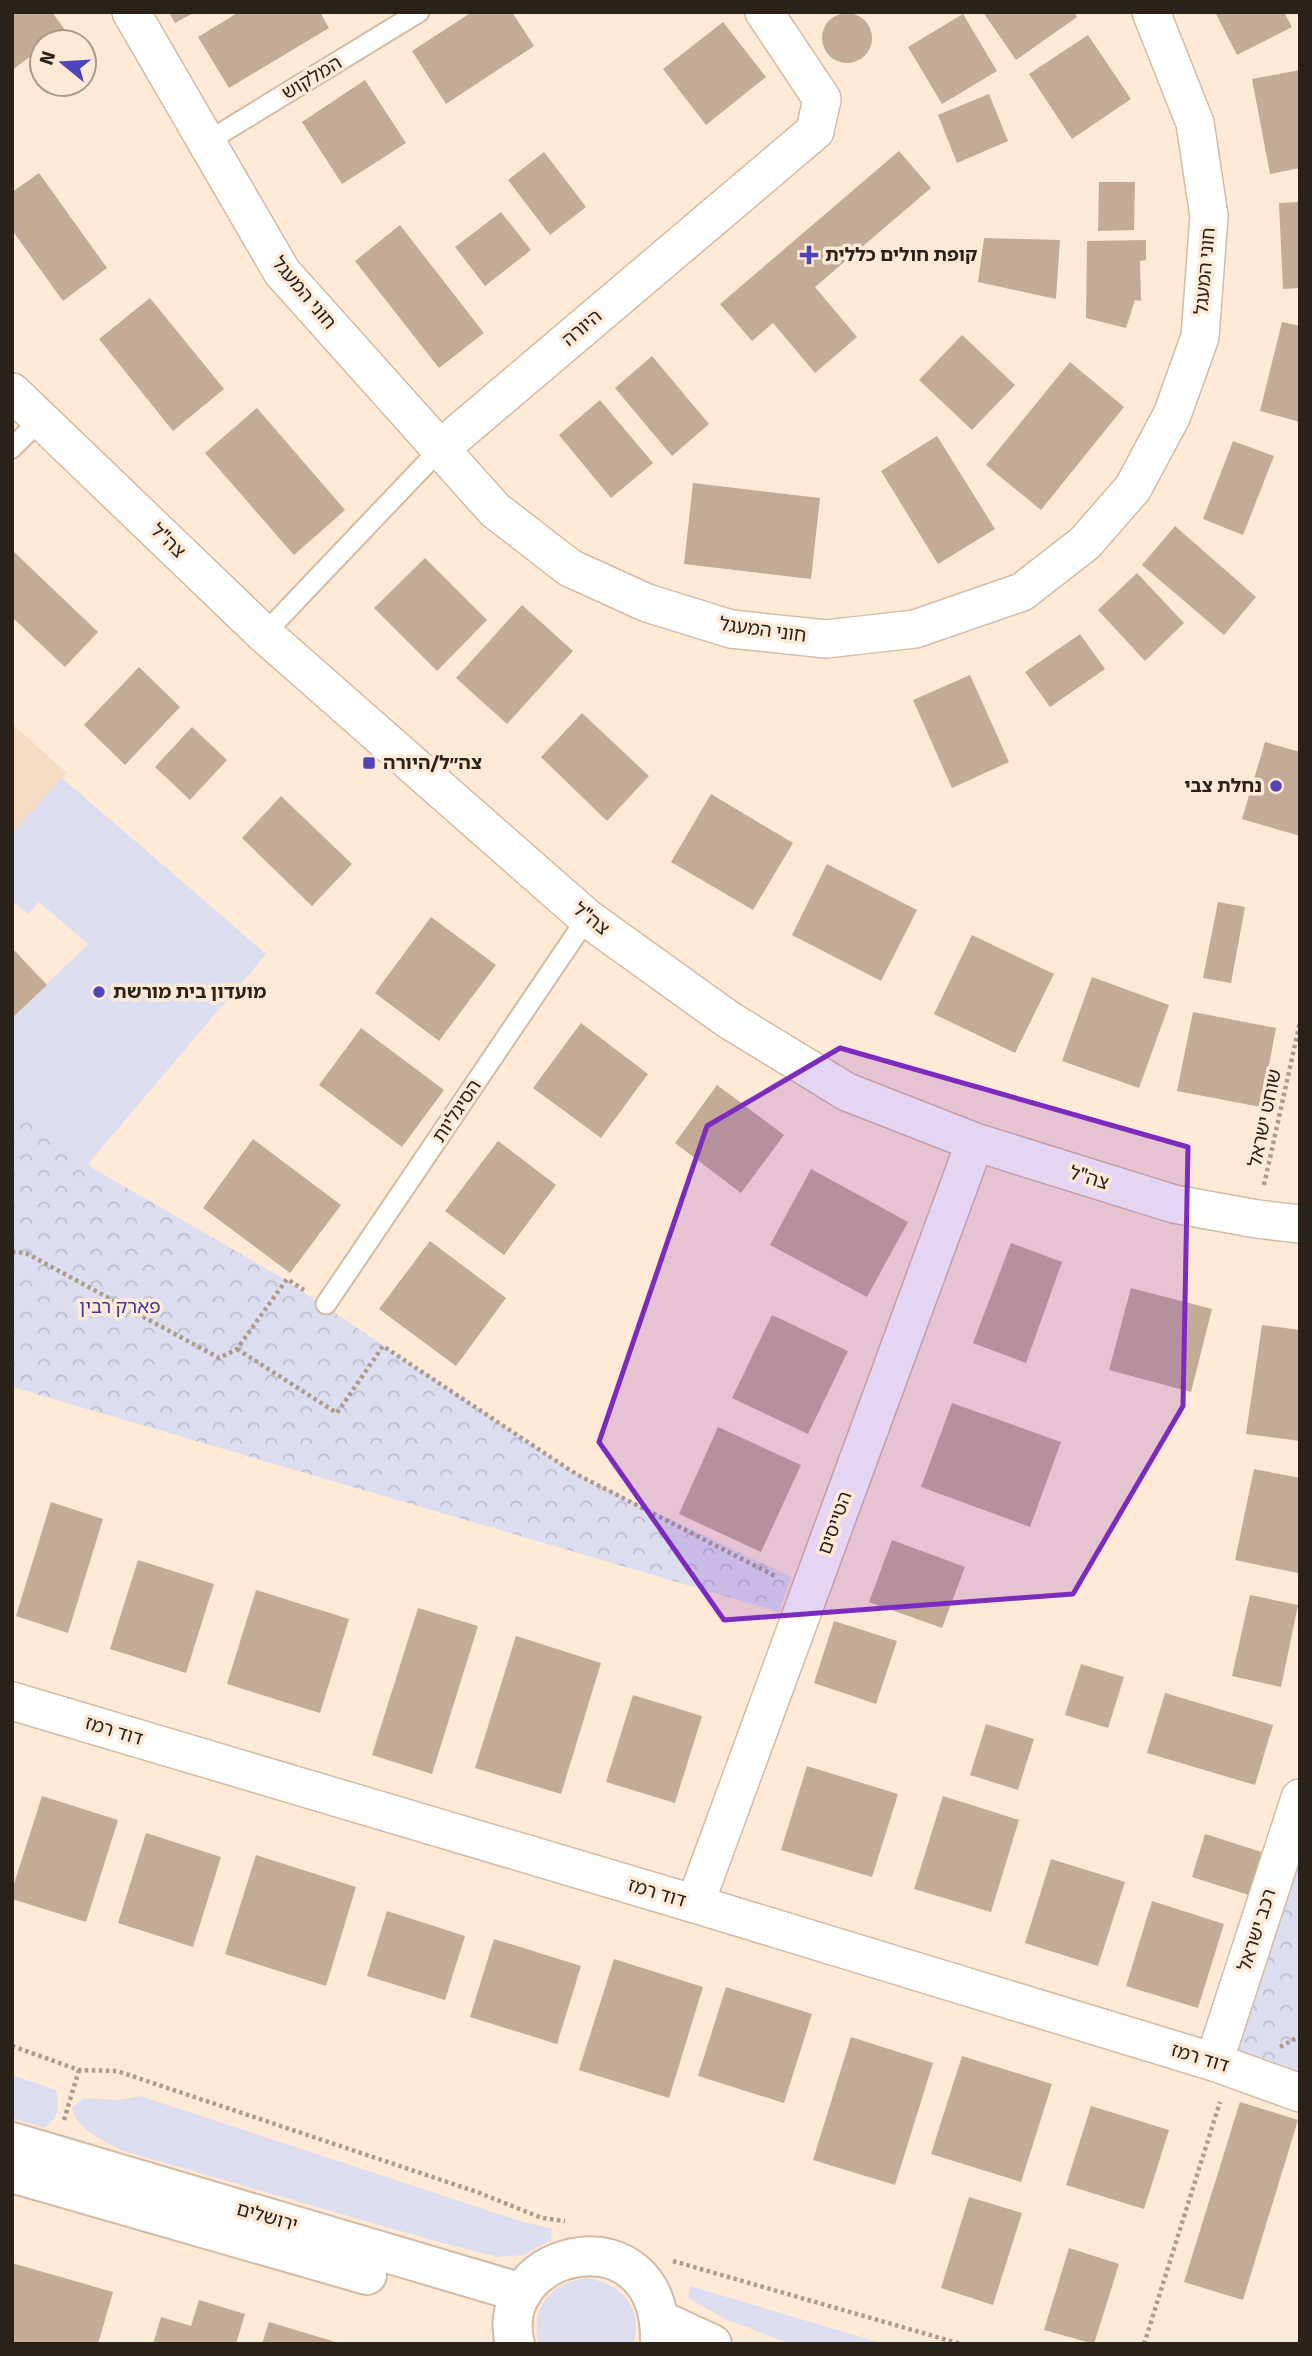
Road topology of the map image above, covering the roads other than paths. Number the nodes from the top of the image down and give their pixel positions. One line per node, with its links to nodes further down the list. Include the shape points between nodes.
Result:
1 (131, 12): 5 (street, חוני המעגל)
2 (419, 12): 5 (lane, המלקוש)
3 (764, 12): 9 (street, היורה, via 822,99 816,131)
4 (1151, 12): 9 (street, חוני המעגל, via 1195,123 1208,203 1200,337 1172,415 1133,488 1085,543 1022,592 915,629 826,639 731,629 647,603 570,568 495,509)
5 (205, 143): 9 (street, חוני המעגל, via 282,272)
6 (12, 392): 7 (street, צה"ל)
7 (40, 420): 8 (lane); 10 (street, צה"ל)
8 (12, 448)
9 (440, 448): 10 (lane, היורה)
10 (264, 634): 11 (street, צה"ל)
11 (587, 918): 12 (street, צה"ל, via 729,1020 847,1092); 14 (lane, הסיגליות)
12 (975, 1142): 13 (street, צה"ל, via 1174,1204); 17 (street, הטייסים)
13 (1300, 1224)
14 (326, 1304)
15 (12, 1701): 17 (street, דוד רמז)
16 (1299, 1804): 18 (street, רכב ישראל)
17 (695, 1904): 18 (street, דוד רמז)
18 (1222, 2064): 19 (street, דוד רמז)
19 (1300, 2093)
20 (12, 2142): 22 (main road, ירושלים)
21 (12, 2172): 22 (main road, ירושלים)
22 (517, 2318): 23 (main road, via 536,2276 552,2264 592,2255 612,2259 645,2282 656,2300)
23 (660, 2332): 24 (main road)
24 (712, 2344)

